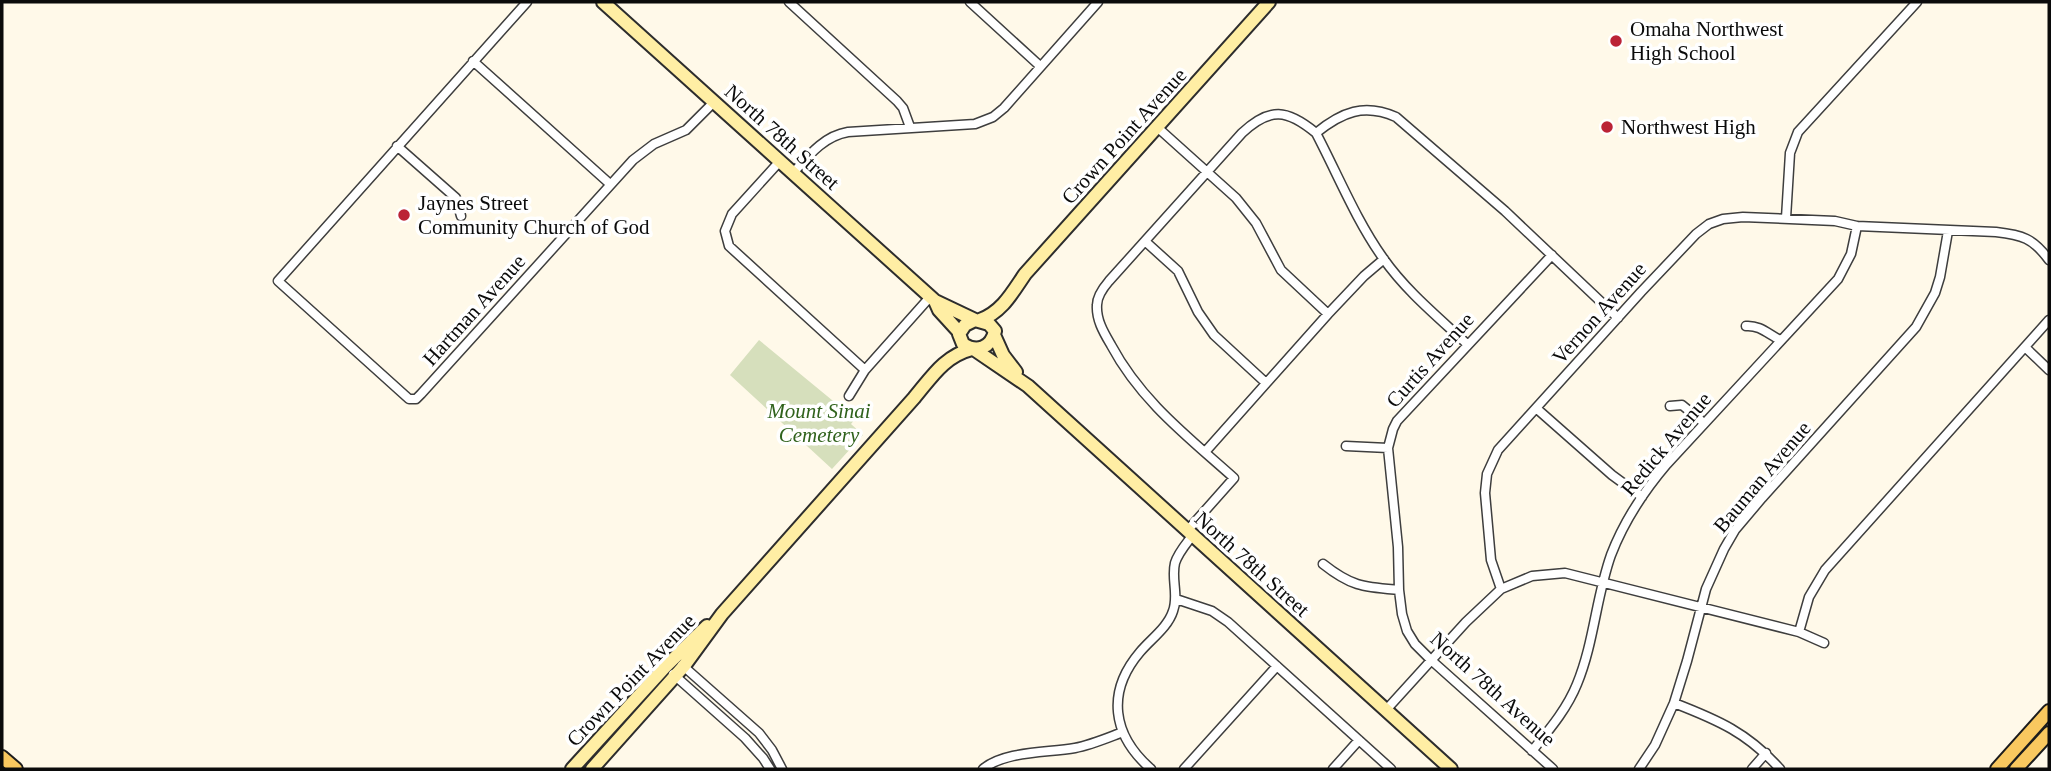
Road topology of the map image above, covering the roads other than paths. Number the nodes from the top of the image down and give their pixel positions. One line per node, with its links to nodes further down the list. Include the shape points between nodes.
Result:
1 (527, 2): 8 (street)
2 (603, 2): 10 (main road, North 78th Street)
3 (789, 2): 11 (street, via 897,101)
4 (970, 2): 9 (street)
5 (1098, 2): 9 (street)
6 (1917, 2): 20 (street, via 1798,132 1790,153)
7 (1265, 3): 12 (main road, Crown Point Avenue)
8 (473, 61): 14 (street); 18 (street)
9 (1040, 66): 11 (street, via 1001,111 985,121)
10 (713, 102): 15 (main road, North 78th Street); 18 (street, Hartman Avenue, via 686,130 645,149)
11 (909, 127): 17 (street, via 836,135 818,146)
12 (1157, 127): 16 (street); 27 (main road, Crown Point Avenue, via 1025,274)
13 (1316, 133): 16 (street, via 1284,114 1264,117 1242,133); 24 (street, via 1349,113 1382,111 1396,117); 25 (street)
14 (397, 146): 18 (street, Hartman Avenue, via 278,281 412,400); 19 (street, via 456,198)
15 (780, 161): 17 (main road, North 78th Street); 41 (street, via 732,214 724,231 729,246)
16 (1207, 172): 23 (street); 29 (street, via 1249,213 1286,276)
17 (793, 173): 28 (main road, North 78th Street)
18 (610, 184)
19 (461, 216)
20 (1786, 218): 21 (street, Vernon Avenue); 30 (street, Vernon Avenue, via 1743,217 1709,224)
21 (1857, 226): 22 (street, Vernon Avenue); 36 (street, Redick Avenue, via 1851,254 1838,279)
22 (1948, 231): 26 (street, Vernon Avenue, via 2018,234 2031,240); 59 (street, Bauman Avenue, via 1938,284 1916,327 1735,530 1716,564)
23 (1146, 242): 43 (street, via 1178,271 1214,335); 51 (street, via 1108,281 1097,300 1097,315 1130,378)
24 (1552, 255): 30 (street); 37 (street, Curtis Avenue)
25 (1384, 259): 29 (street); 37 (street)
26 (2049, 260)
27 (1010, 298): 31 (main road, Crown Point Avenue); 35 (main road, Crown Point Avenue)
28 (933, 299): 31 (main road); 34 (main road); 41 (street)
29 (1328, 314): 43 (street)
30 (1618, 318): 47 (street, Vernon Avenue)
31 (978, 320): 34 (main road, via 967,323); 35 (main road, via 989,324)
32 (2049, 320): 38 (street)
33 (1746, 326): 36 (street)
34 (960, 333): 39 (main road, via 963,344); 40 (main road, Crown Point Avenue)
35 (995, 333): 39 (main road, via 988,345); 44 (main road, via 1003,355)
36 (1780, 340): 48 (street, Redick Avenue)
37 (1467, 344): 50 (street, Curtis Avenue, via 1397,421)
38 (2026, 348): 42 (street); 60 (street, via 1825,570 1809,597)
39 (973, 349): 40 (main road, Crown Point Avenue); 44 (main road)
40 (943, 363): 65 (main road, Crown Point Avenue)
41 (865, 370): 45 (street)
42 (2049, 370)
43 (1266, 383): 51 (street)
44 (1028, 386): 53 (main road, North 78th Street)
45 (849, 396)
46 (1670, 406): 48 (street, via 1682,405)
47 (1536, 408): 52 (street); 56 (street, Vernon Avenue, via 1497,450 1487,474 1490,555)
48 (1704, 423): 52 (street, Redick Avenue)
49 (1346, 446): 50 (street)
50 (1388, 448): 57 (street, Curtis Avenue)
51 (1205, 452): 53 (street, via 1234,478)
52 (1642, 497): 55 (street, Redick Avenue, via 1620,535)
53 (1189, 533): 58 (street, via 1175,562); 67 (main road, North 78th Street)
54 (1323, 564): 57 (street, via 1357,586)
55 (1604, 583): 56 (street, via 1565,573 1546,574); 59 (street); 72 (street, Redick Avenue, via 1577,683 1566,707)
56 (1501, 589): 63 (street)
57 (1399, 590): 61 (street, Curtis Avenue)
58 (1176, 599): 64 (street, via 1219,615); 69 (street, via 1170,618 1130,664 1120,687 1118,713)
59 (1701, 608): 60 (street); 66 (street, Bauman Avenue)
60 (1799, 632): 62 (street)
61 (1409, 636): 63 (street, North 78th Avenue)
62 (1824, 642)
63 (1431, 660): 67 (street); 72 (street, North 78th Avenue)
64 (1277, 666): 71 (street); 83 (street)
65 (675, 667): 75 (street, via 759,733); 76 (street); 78 (main road, Crown Point Avenue); 79 (main road, Crown Point Avenue)
66 (1674, 703): 73 (street, via 1731,727); 88 (street, Bauman Avenue)
67 (1386, 710): 86 (main road, North 78th Street)
68 (2049, 711): 91 (main road)
69 (1123, 732): 81 (street, via 1078,748 1006,758); 82 (street)
70 (2049, 733): 92 (main road)
71 (1359, 740): 84 (street); 85 (street)
72 (1532, 751): 87 (street, North 78th Avenue)
73 (1766, 753): 89 (street); 90 (street)
74 (2, 757): 77 (main road)
75 (778, 760): 76 (street); 80 (street)
76 (769, 767)
77 (16, 769)
78 (572, 769)
79 (592, 769)
80 (782, 769)
81 (983, 769)
82 (1151, 769)
83 (1184, 769)
84 (1333, 769)
85 (1391, 769)
86 (1451, 769)
87 (1553, 769)
88 (1639, 769)
89 (1752, 769)
90 (1780, 769)
91 (1997, 769)
92 (2016, 769)

